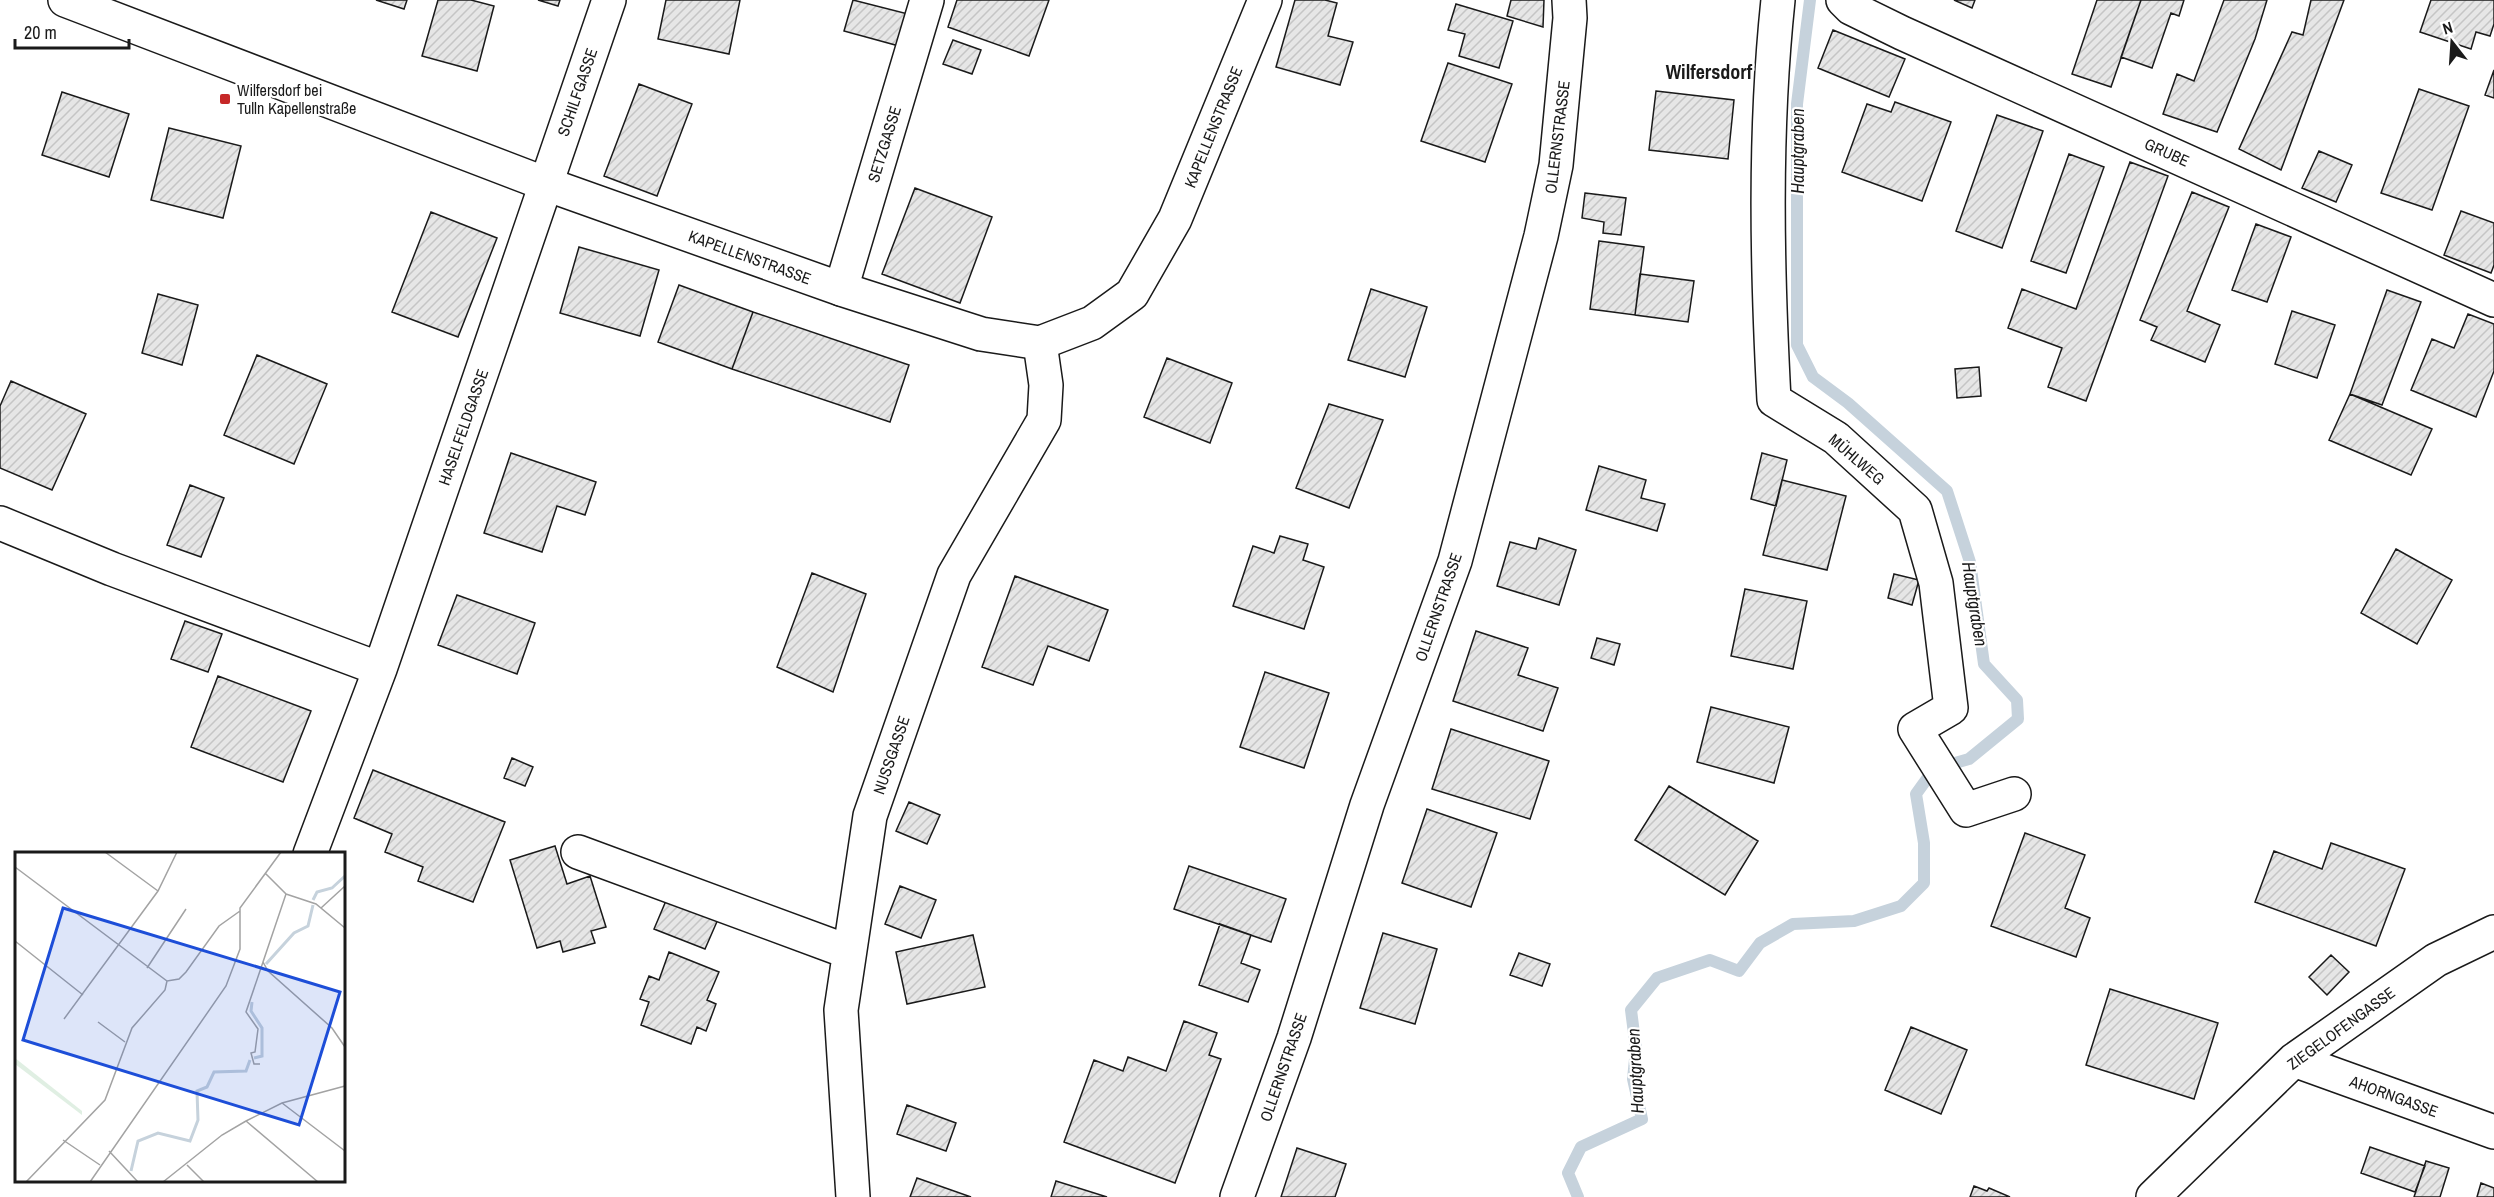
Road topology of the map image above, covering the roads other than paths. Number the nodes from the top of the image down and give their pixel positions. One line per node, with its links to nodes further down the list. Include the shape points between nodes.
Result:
1 (65, 0): 8 (street, KAPELLENSTRASSE)
2 (609, 0): 8 (street, SCHILFGASSE)
3 (927, 0): 9 (street, SETZGASSE)
4 (1265, 0): 11 (street, KAPELLENSTRASSE, via 1175,219 1132,294 1092,323)
5 (1569, 0): 22 (street, OLLERNSTRASSE, via 1556,165 1455,561 1367,805 1294,1038)
6 (1778, 0): 14 (street, MÜHLWEG, via 1769,166 1768,296 1774,400 1836,438 1915,510 1936,583 1951,708 1915,729 1966,810)
7 (1847, 4): 10 (street, GRUBE, via 1902,33)
8 (546, 184): 9 (street, KAPELLENSTRASSE); 13 (street, HASELFELDGASSE)
9 (841, 289): 11 (street, KAPELLENSTRASSE, via 981,334)
10 (2494, 300)
11 (1040, 343): 18 (street, NUSSGASSE, via 1046,385 1044,420 954,575 870,816)
12 (0, 523): 13 (street)
13 (380, 669): 15 (street, HASELFELDGASSE)
14 (2014, 794)
15 (311, 852)
16 (578, 852): 18 (street)
17 (2494, 932): 19 (street, ZIEGELOFENGASSE, via 2436,960)
18 (849, 952): 21 (street, NUSSGASSE, via 841,1010)
19 (2294, 1060): 20 (street, AHORNGASSE); 23 (street, ZIEGELOFENGASSE)
20 (2494, 1132)
21 (853, 1197)
22 (1237, 1197)
23 (2153, 1197)

